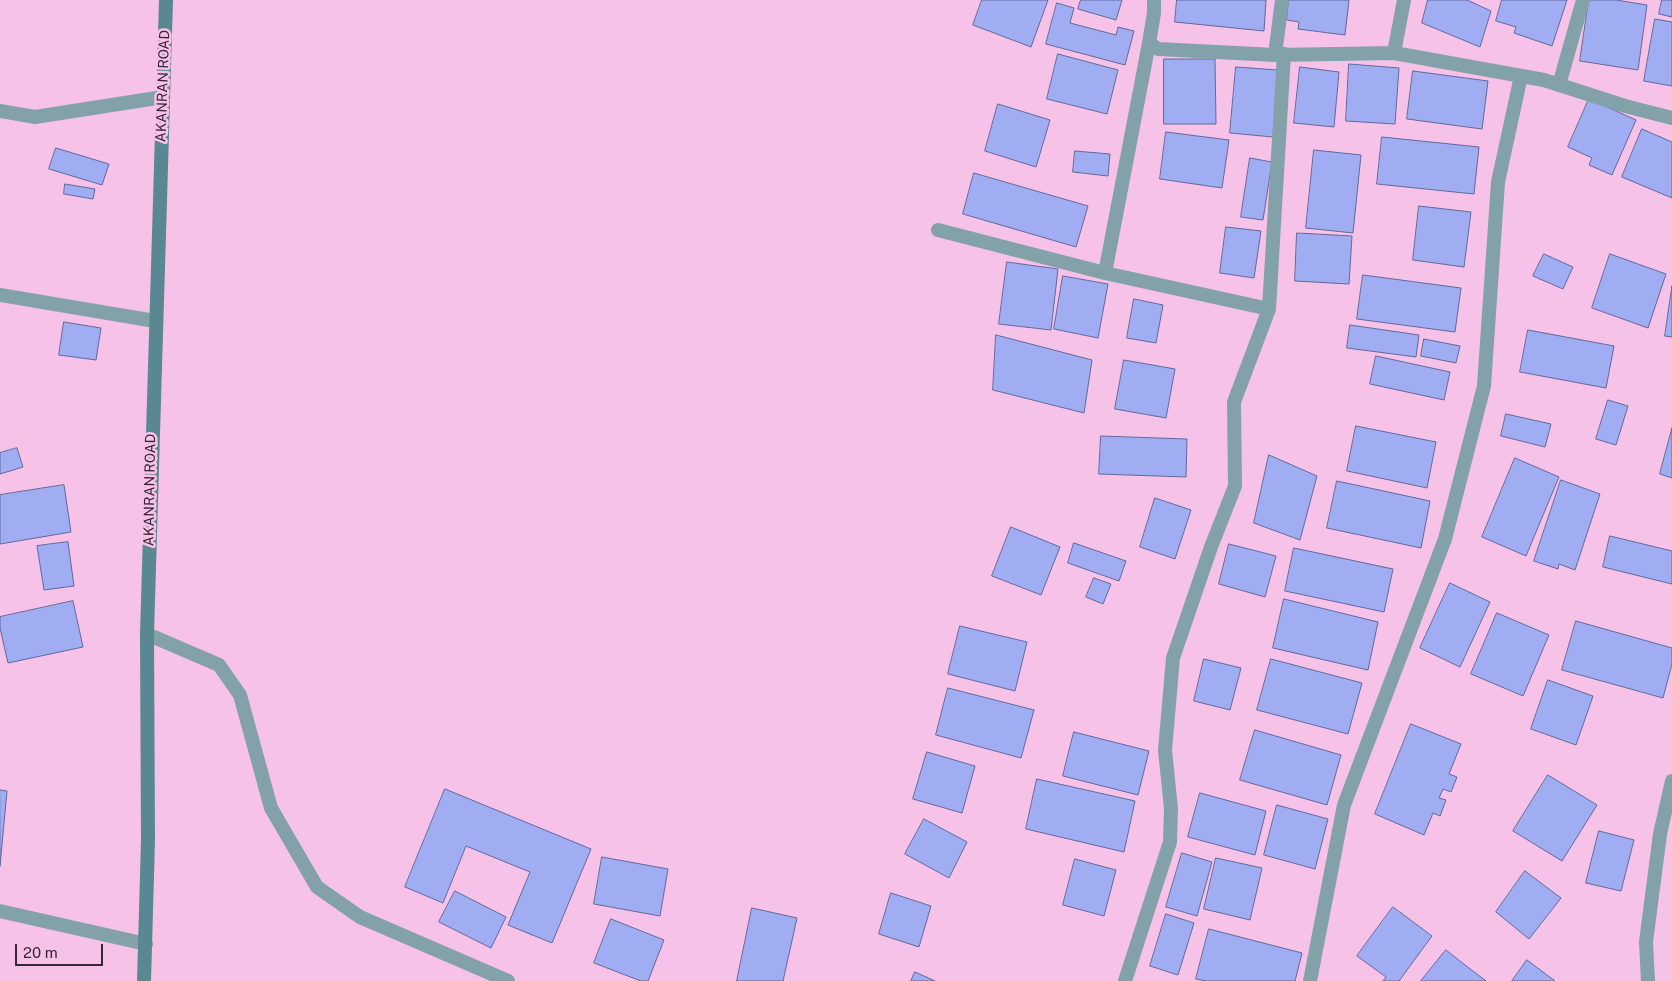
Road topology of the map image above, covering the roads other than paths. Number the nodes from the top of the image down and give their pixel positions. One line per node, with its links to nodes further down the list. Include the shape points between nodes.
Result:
1 (166, 0): 11 (main road, AKANRAN ROAD)
2 (1154, 0): 6 (street)
3 (1282, 0): 7 (street)
4 (1404, 0): 8 (street)
5 (1583, 0): 10 (street)
6 (1149, 43): 7 (street, via 1158,49); 15 (street)
7 (1280, 54): 8 (street); 17 (street)
8 (1394, 54): 9 (street)
9 (1521, 76): 10 (street); 23 (street, via 1498,182 1484,386 1445,539 1344,805)
10 (1559, 85): 13 (street)
11 (163, 98): 12 (street, via 35,117); 18 (main road, AKANRAN ROAD)
12 (0, 110)
13 (1672, 118)
14 (938, 230): 15 (street)
15 (1105, 273): 17 (street)
16 (0, 295): 18 (street)
17 (1269, 309): 26 (street, via 1234,402 1235,486 1173,658 1165,750 1171,808 1170,842)
18 (155, 321): 19 (main road, AKANRAN ROAD)
19 (147, 634): 22 (main road, AKANRAN ROAD); 25 (street, via 219,665 240,695 271,808 318,887 360,917)
20 (1672, 782): 27 (street, via 1660,834 1646,942)
21 (0, 911): 22 (street)
22 (146, 944): 24 (main road, AKANRAN ROAD)
23 (1312, 980)
24 (144, 981)
25 (508, 981)
26 (1125, 981)
27 (1648, 981)

